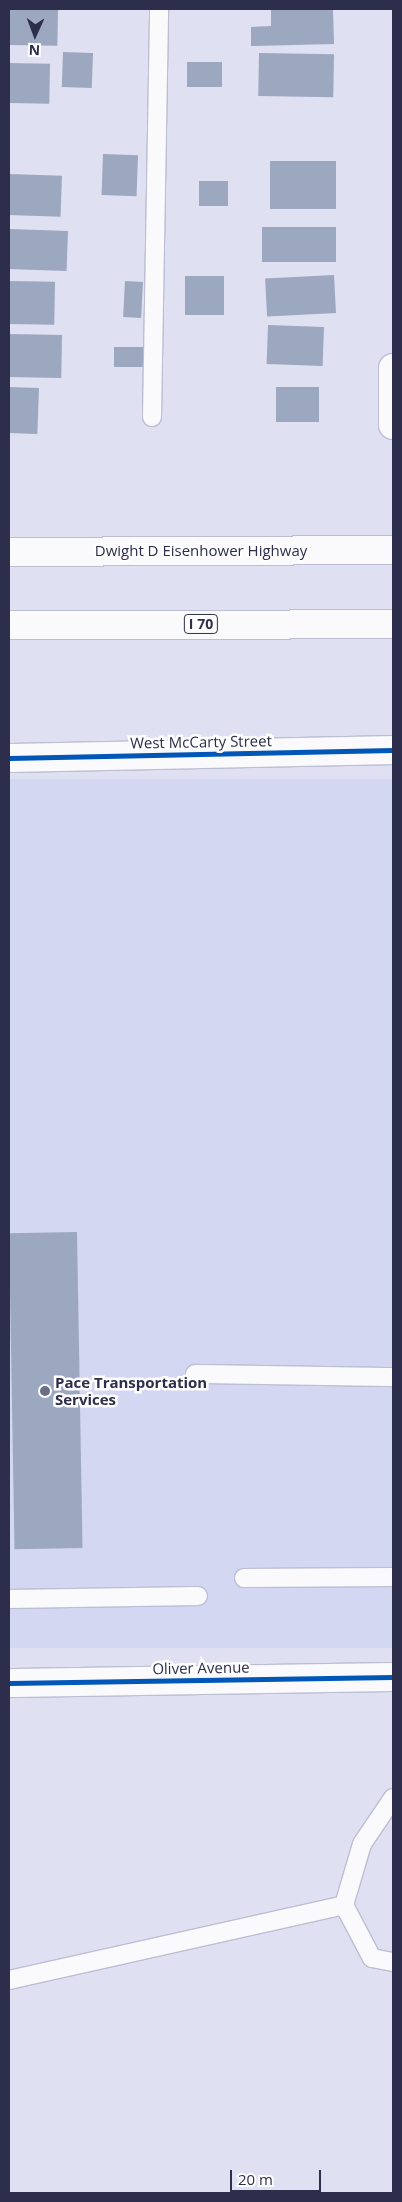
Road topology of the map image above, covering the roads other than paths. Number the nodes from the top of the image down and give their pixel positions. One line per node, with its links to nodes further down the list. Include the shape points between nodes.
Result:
1 (159, 9): 3 (lane)
2 (393, 368): 4 (main road)
3 (152, 417)
4 (392, 425)
5 (393, 550): 6 (main road, Dwight D Eisenhower Highway)
6 (9, 552)
7 (393, 624): 8 (main road, I 70)
8 (9, 625)
9 (393, 750): 10 (main road, West McCarty Street)
10 (9, 758)
11 (195, 1374): 12 (lane)
12 (393, 1377)
13 (393, 1577): 14 (lane)
14 (244, 1578)
15 (198, 1596): 16 (lane)
16 (9, 1599)
17 (393, 1677): 18 (main road, Oliver Avenue)
18 (9, 1683)
19 (393, 1798): 20 (lane, via 362,1844)
20 (344, 1905): 21 (lane, via 372,1958); 22 (lane)
21 (393, 1962)
22 (9, 1980)

